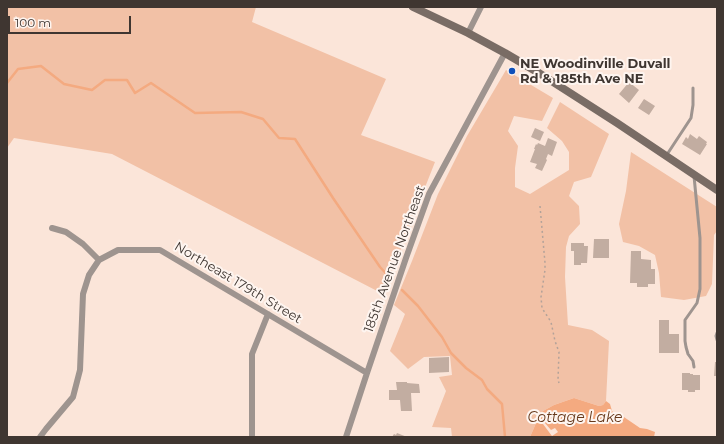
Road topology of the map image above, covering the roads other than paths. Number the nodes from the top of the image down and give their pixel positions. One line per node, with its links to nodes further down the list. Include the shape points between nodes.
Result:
1 (413, 7): 3 (main road)
2 (481, 7): 3 (street)
3 (468, 33): 4 (main road)
4 (505, 53): 6 (main road, via 570,92); 15 (street, 185th Avenue Northeast, via 429,194)
5 (693, 88): 6 (lane, via 691,118)
6 (666, 156): 7 (main road)
7 (694, 174): 8 (main road); 14 (lane, via 700,238 700,289 697,302 686,320 685,341)
8 (716, 188)
9 (52, 228): 10 (street, via 66,232)
10 (99, 260): 11 (street, Northeast 179th Street, via 118,250 160,250); 16 (street, via 89,275 83,294 80,370 73,397)
11 (268, 314): 15 (street, Northeast 179th Street); 17 (street, via 252,354)
12 (717, 333): 13 (lane)
13 (717, 340)
14 (694, 367)
15 (366, 373): 18 (street, 185th Avenue Northeast)
16 (40, 437)
17 (252, 437)
18 (346, 437)

